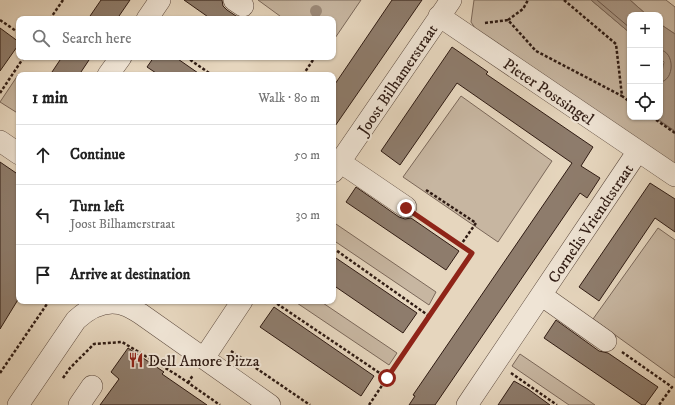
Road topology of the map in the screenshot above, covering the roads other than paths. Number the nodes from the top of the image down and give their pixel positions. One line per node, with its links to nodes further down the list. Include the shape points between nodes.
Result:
1 (160, 0): 3 (street)
2 (448, 14): 7 (street, Pieter Postsingel); 9 (street, Joost Bilhamerstraat)
3 (149, 16)
4 (118, 60): 5 (street)
5 (110, 72)
6 (0, 141): 8 (street)
7 (638, 151): 10 (street, Pieter Postsingel); 12 (street, Cornelis Vriendtstraat)
8 (16, 152)
9 (337, 167): 11 (street, Joost Bilhamerstraat)
10 (675, 176)
11 (406, 208)
12 (541, 295): 16 (street, Cornelis Vriendtstraat); 22 (street, Cornelis Vriendtstraat)
13 (103, 304): 19 (street, via 86,311 76,320)
14 (120, 304): 17 (street, via 141,314)
15 (237, 304): 17 (street)
16 (606, 341)
17 (204, 358): 21 (street)
18 (92, 386): 20 (street)
19 (18, 405)
20 (79, 405)
21 (270, 405)
22 (467, 405)

